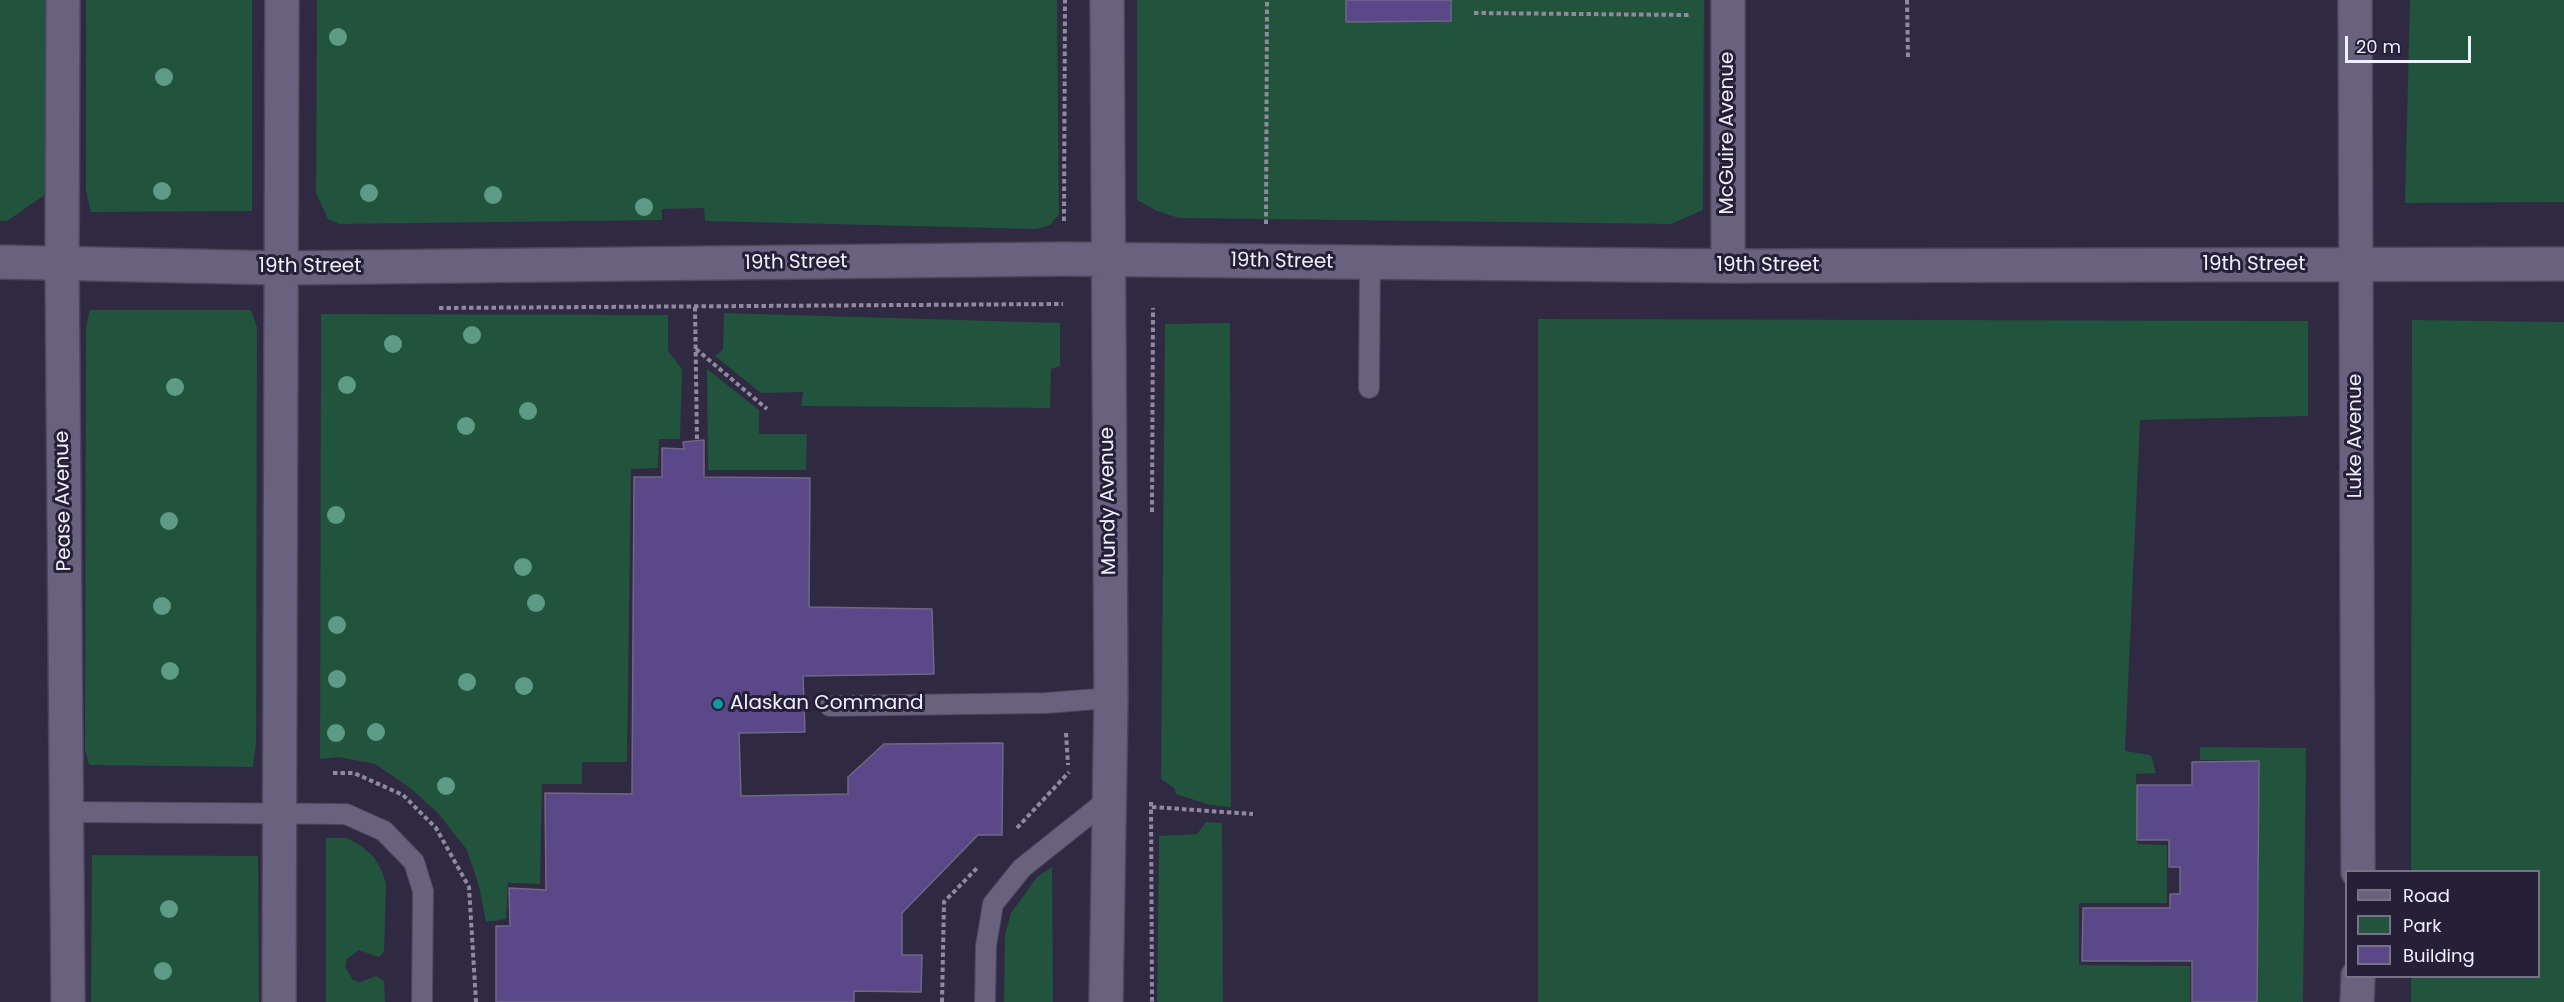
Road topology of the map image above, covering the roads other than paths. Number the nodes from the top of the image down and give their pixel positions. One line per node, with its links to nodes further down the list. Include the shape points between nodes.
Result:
1 (63, 0): 7 (street, Pease Avenue)
2 (282, 0): 13 (street)
3 (1107, 0): 6 (street, Mundy Avenue)
4 (1728, 0): 12 (street, McGuire Avenue)
5 (2355, 0): 11 (street, Luke Avenue)
6 (1109, 260): 9 (street, 19th Street); 13 (street, 19th Street); 15 (street, Mundy Avenue)
7 (62, 261): 8 (street, 19th Street); 13 (street, 19th Street); 18 (street, Pease Avenue)
8 (0, 262)
9 (1370, 262): 12 (street, 19th Street); 14 (lane)
10 (2564, 264): 11 (street, 19th Street)
11 (2355, 265): 12 (street, 19th Street); 20 (street, Luke Avenue)
12 (1728, 266)
13 (282, 268): 19 (street)
14 (1369, 388)
15 (1111, 698): 16 (lane, via 1045,703); 17 (street, Mundy Avenue)
16 (830, 706)
17 (1110, 798): 25 (lane, via 1022,868 993,904 986,946); 26 (street, Mundy Avenue)
18 (68, 812): 19 (lane); 22 (street, Pease Avenue)
19 (279, 813): 23 (street); 24 (lane, via 346,814 384,831 414,862 423,891)
20 (2358, 870)
21 (2358, 978): 27 (street)
22 (68, 1002)
23 (279, 1002)
24 (422, 1002)
25 (985, 1002)
26 (1106, 1002)
27 (2357, 1002)

